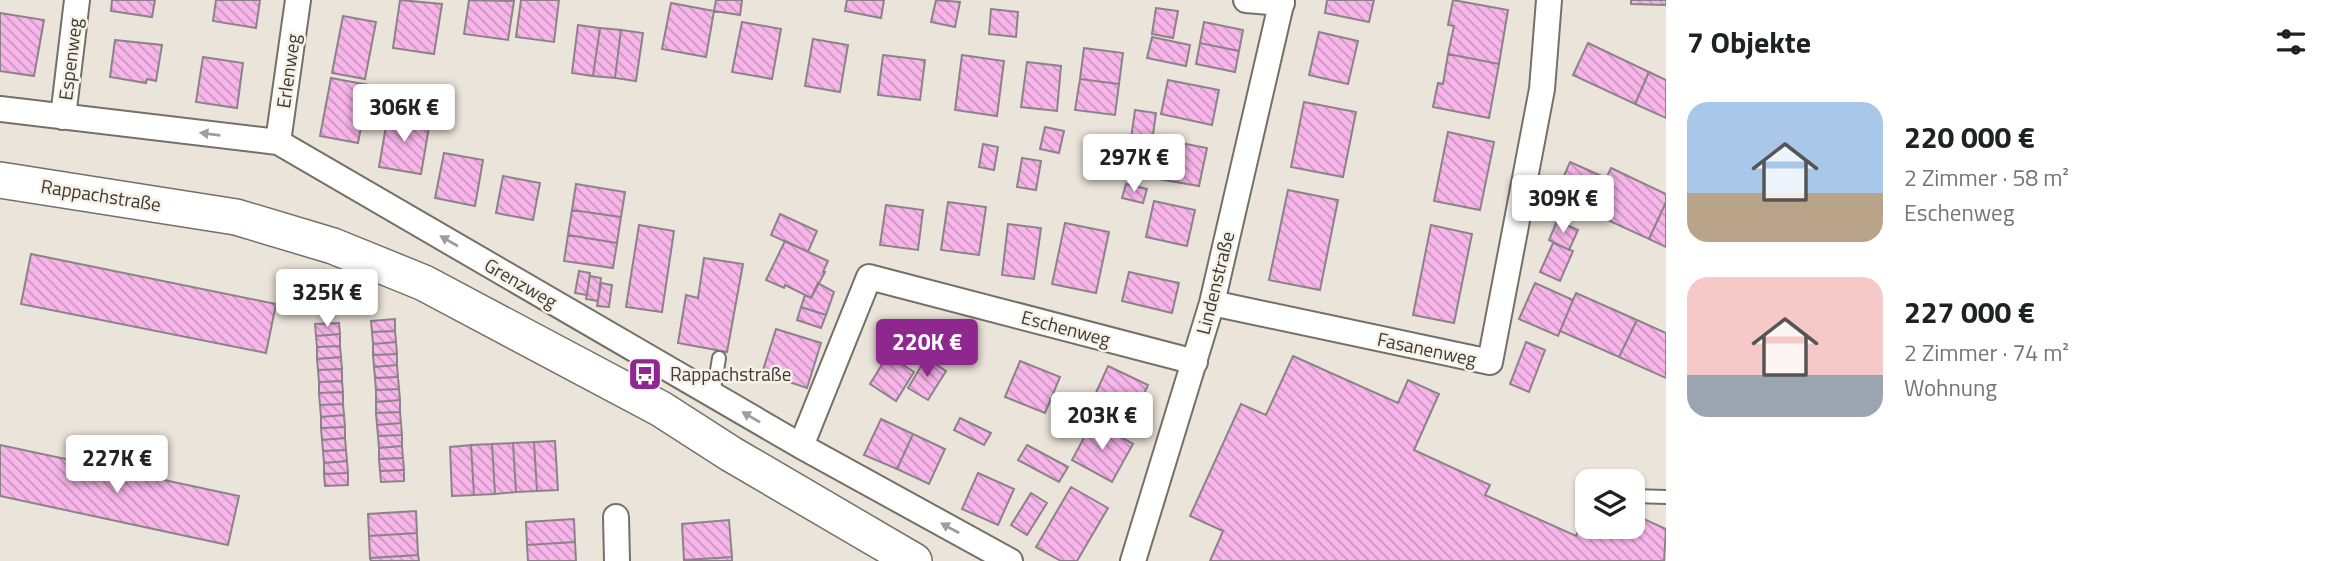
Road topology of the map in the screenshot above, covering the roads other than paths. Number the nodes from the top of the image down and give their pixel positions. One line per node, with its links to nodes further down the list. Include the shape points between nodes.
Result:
1 (77, 0): 7 (street, Espenweg)
2 (298, 0): 8 (street, Erlenweg)
3 (1246, 0): 5 (street)
4 (1549, 0): 10 (street, Fasanenweg, via 1542,89 1489,362)
5 (1282, 2): 10 (street, Lindenstraße)
6 (0, 109): 7 (street, Grenzweg)
7 (63, 117): 8 (street, Grenzweg, one-way to 7)
8 (278, 142): 13 (street, Grenzweg, one-way to 8)
9 (0, 180): 19 (street, Rappachstraße, via 236,217 333,246 424,282 662,409)
10 (1212, 303): 12 (street, Lindenstraße)
11 (719, 358): 13 (lane)
12 (1195, 362): 14 (street, Eschenweg, via 869,277); 21 (street, Lindenstraße)
13 (713, 395): 14 (street, Grenzweg, one-way to 13)
14 (801, 446): 20 (street, Grenzweg, one-way to 14)
15 (1645, 496): 16 (lane)
16 (1666, 497)
17 (616, 517): 18 (street)
18 (617, 561)
19 (914, 561)
20 (1010, 561)
21 (1133, 561)

